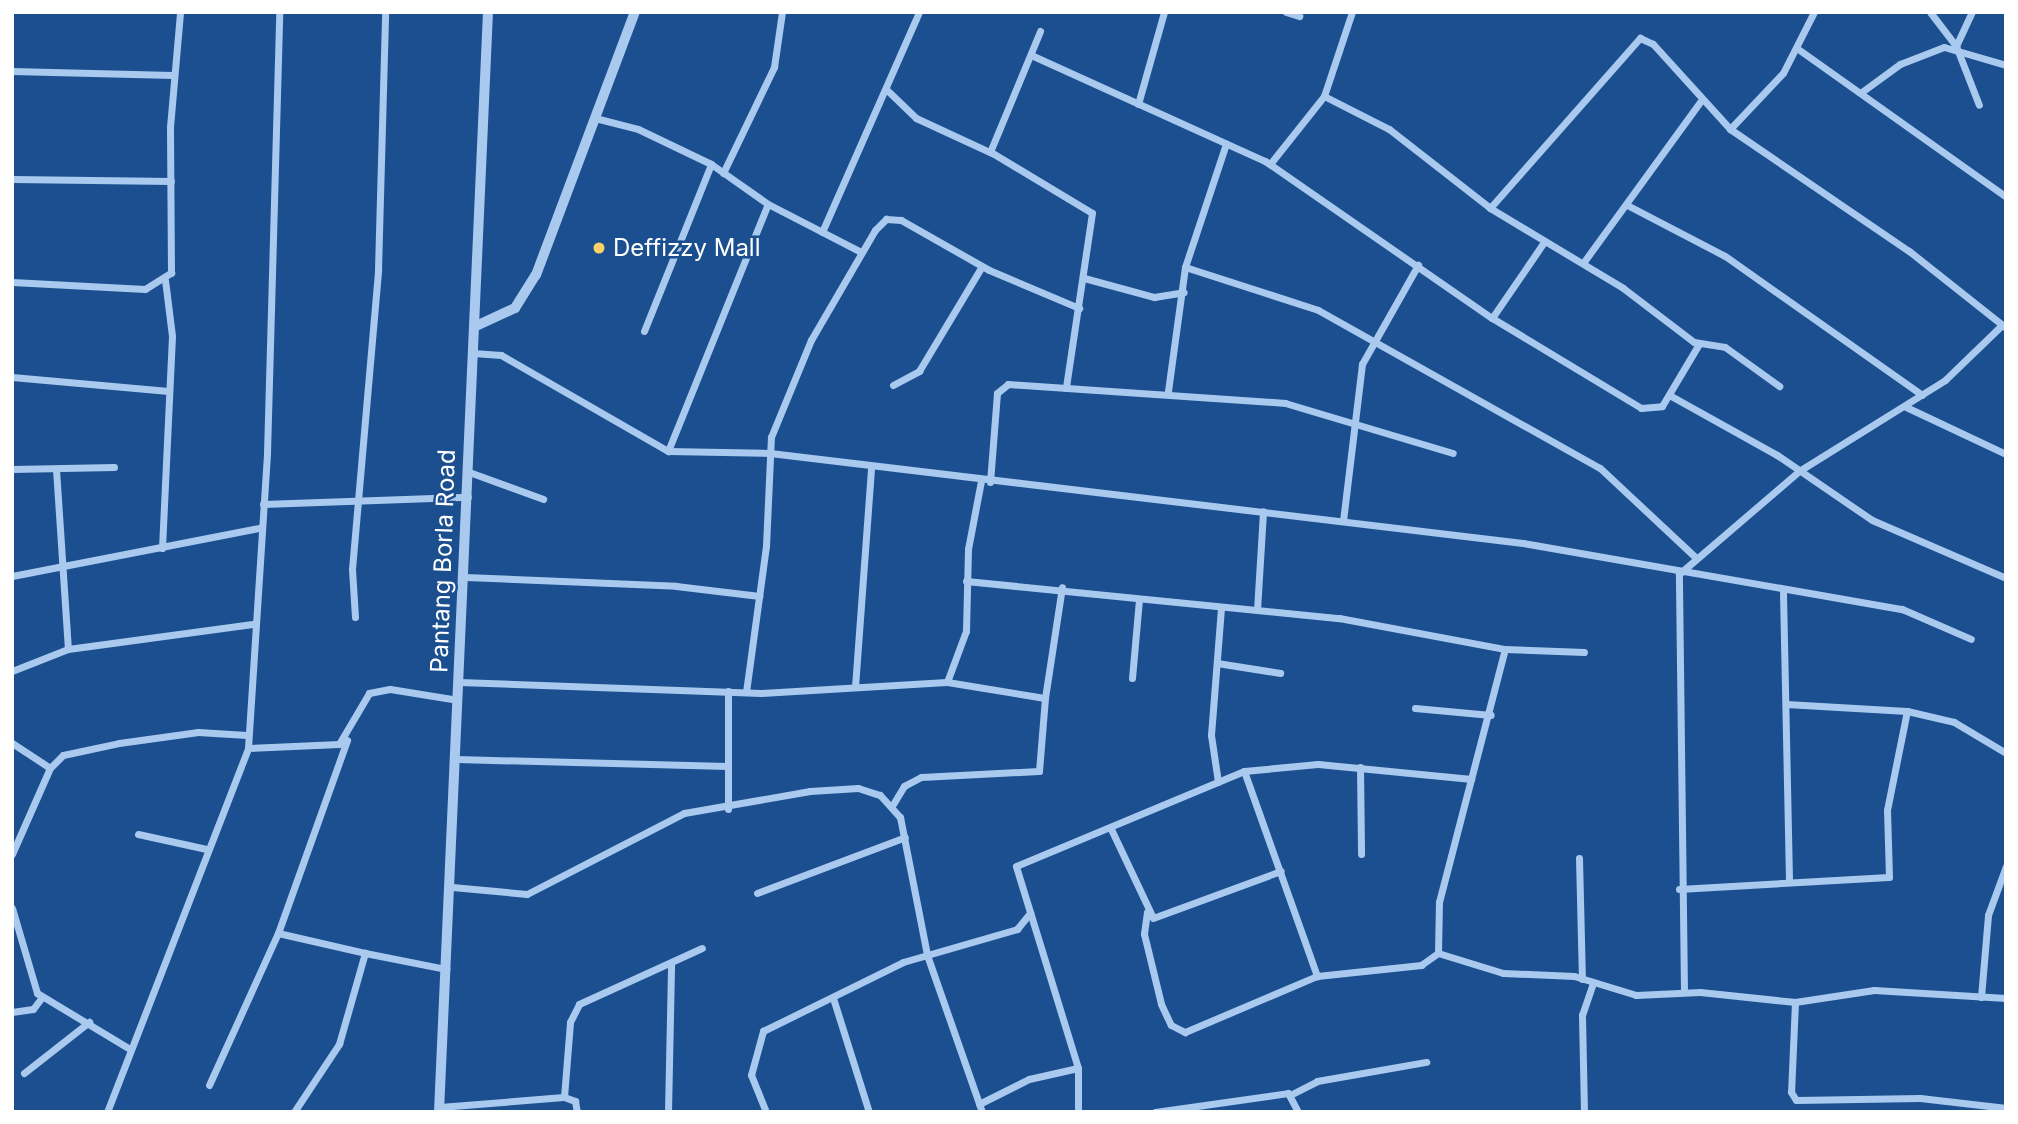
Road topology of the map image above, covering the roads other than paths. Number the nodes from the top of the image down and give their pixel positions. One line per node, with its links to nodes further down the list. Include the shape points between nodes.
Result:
1 (180, 12): 21 (street)
2 (279, 12): 85 (street, via 281,129 270,234)
3 (385, 12): 84 (street)
4 (488, 12): 54 (street, Pantang Borla Road)
5 (635, 12): 28 (street)
6 (782, 12): 34 (street, via 774,67)
7 (919, 12): 22 (street)
8 (1164, 12): 26 (street)
9 (1286, 12): 14 (street)
10 (1352, 12): 24 (street)
11 (1814, 12): 17 (street)
12 (1930, 12): 16 (street)
13 (1972, 12): 16 (street)
14 (1299, 16)
15 (1040, 31): 18 (street)
16 (1956, 46): 19 (street); 23 (street, via 1900,64); 27 (street)
17 (1798, 49): 23 (street); 29 (street)
18 (1031, 55): 26 (street); 31 (street)
19 (2006, 65)
20 (12, 71): 21 (street)
21 (173, 75): 36 (street)
22 (888, 90): 31 (street, via 916,118); 41 (street)
23 (1863, 91): 37 (street, via 1930,147)
24 (1324, 96): 33 (street); 40 (street, via 1407,141)
25 (1700, 102): 29 (street); 39 (street); 40 (street, via 1653,44 1640,38)
26 (1138, 104): 30 (street)
27 (1979, 105)
28 (595, 118): 32 (street, via 638,129); 54 (street, via 523,298 502,318)
29 (1730, 129): 55 (street, via 1909,251)
30 (1226, 144): 33 (street); 47 (street)
31 (990, 152): 48 (street, via 1092,213)
32 (711, 164): 34 (street); 56 (street)
33 (1270, 164): 45 (street)
34 (723, 173): 38 (street)
35 (12, 179): 36 (street)
36 (171, 181): 49 (street, via 174,266)
37 (2006, 197)
38 (768, 204): 41 (street); 70 (street)
39 (1627, 205): 44 (street); 66 (street, via 1725,256)
40 (1490, 208): 42 (street)
41 (822, 233): 43 (street)
42 (1545, 242): 44 (street); 53 (street)
43 (861, 252): 46 (street, via 886,219 901,220); 71 (street, via 806,352)
44 (1583, 263): 57 (street)
45 (1418, 265): 53 (street); 58 (street)
46 (982, 266): 52 (street); 61 (street, via 919,371)
47 (1185, 267): 51 (street); 58 (street, via 1318,310)
48 (1084, 278): 51 (street, via 1154,297); 52 (street)
49 (165, 280): 50 (street, via 116,290); 64 (street, via 172,331)
50 (12, 282)
51 (1184, 292): 65 (street)
52 (1079, 308): 63 (street)
53 (1492, 318): 67 (street, via 1641,408 1653,412)
54 (476, 326): 59 (street, Pantang Borla Road)
55 (2004, 326): 66 (street, via 1979,352)
56 (644, 331)
57 (1699, 344): 62 (street, via 1725,347); 67 (street)
58 (1371, 345): 69 (street); 90 (street, via 1600,468)
59 (473, 353): 70 (street, via 501,355); 79 (street, Pantang Borla Road)
60 (12, 377): 64 (street)
61 (893, 385)
62 (1779, 386)
63 (1066, 388): 65 (street); 81 (street, via 1001,386)
64 (168, 391): 89 (street)
65 (1168, 391): 69 (street, via 1285,403)
66 (1922, 395): 68 (street)
67 (1671, 396): 78 (street)
68 (1906, 407): 73 (street); 78 (street)
69 (1353, 422): 72 (street); 87 (street)
70 (668, 451): 71 (street)
71 (770, 453): 77 (street); 99 (street)
72 (1453, 453)
73 (2006, 454)
74 (114, 467): 76 (street)
75 (12, 469): 76 (street)
76 (56, 469): 91 (street)
77 (871, 470): 80 (street); 115 (street)
78 (1799, 471): 90 (street); 95 (street, via 1872,520)
79 (469, 472): 82 (street, Pantang Borla Road); 83 (street)
80 (981, 481): 81 (street); 96 (street)
81 (990, 482): 86 (street)
82 (468, 497): 84 (street); 94 (street, Pantang Borla Road)
83 (542, 499)
84 (363, 500): 85 (street); 103 (street, via 352,569)
85 (263, 504): 88 (street)
86 (1263, 511): 87 (street); 102 (street)
87 (1343, 521): 92 (street, via 1523,542)
88 (260, 528): 89 (street); 104 (street)
89 (162, 548): 91 (street)
90 (1694, 556): 92 (street)
91 (60, 567): 93 (street); 106 (street)
92 (1679, 574): 98 (street); 149 (street)
93 (12, 576)
94 (465, 577): 99 (street, via 676,586); 113 (street, Pantang Borla Road)
95 (2006, 578)
96 (966, 580): 97 (street); 114 (street, via 966,631)
97 (1062, 587): 100 (street); 118 (street)
98 (1783, 593): 105 (street, via 1902,609); 120 (street)
99 (759, 596): 117 (street)
100 (1139, 600): 101 (street); 112 (street)
101 (1221, 607): 102 (street); 109 (street)
102 (1257, 610): 107 (street, via 1339,618)
103 (355, 617)
104 (254, 624): 106 (street); 124 (street)
105 (1971, 639)
106 (68, 649): 110 (street)
107 (1505, 649): 108 (street); 123 (street)
108 (1584, 652)
109 (1217, 663): 111 (street); 135 (street, via 1211,745)
110 (12, 671)
111 (1280, 673)
112 (1132, 678)
113 (459, 682): 116 (street); 119 (street, Pantang Borla Road)
114 (947, 682): 115 (street); 118 (street)
115 (855, 687): 117 (street)
116 (728, 691): 117 (street); 130 (street)
117 (746, 692)
118 (1045, 698): 136 (street, via 1039,771 921,777 904,786)
119 (458, 700): 125 (street, via 390,689 369,693 355,708); 129 (street, Pantang Borla Road)
120 (1786, 704): 122 (street); 147 (street)
121 (1415, 708): 123 (street)
122 (1907, 711): 128 (street, via 1954,722); 147 (street, via 1887,810 1890,876)
123 (1491, 715): 134 (street)
124 (247, 735): 127 (street); 132 (street, via 198,732 119,743 63,755)
125 (347, 740): 127 (street); 154 (street)
126 (12, 743): 132 (street)
127 (248, 748): 141 (street)
128 (2006, 753)
129 (456, 759): 130 (street); 148 (street, Pantang Borla Road)
130 (727, 766): 137 (street)
131 (1360, 767): 133 (street); 134 (street); 143 (street)
132 (50, 768): 142 (street)
133 (1244, 771): 135 (street); 146 (street)
134 (1471, 779): 157 (street, via 1439,902)
135 (1218, 782): 138 (street)
136 (893, 804): 137 (street, via 858,788); 140 (street)
137 (728, 809): 148 (street, via 684,813 527,894)
138 (1111, 829): 152 (street); 153 (street, via 1016,866)
139 (138, 834): 141 (street)
140 (905, 836): 150 (street); 158 (street)
141 (206, 849): 172 (street)
142 (12, 854)
143 (1362, 854)
144 (1580, 858): 162 (street)
145 (2006, 866): 166 (street, via 1988,915)
146 (1281, 872): 152 (street, via 1165,917); 161 (street)
147 (1788, 880): 149 (street)
148 (452, 887): 160 (street, Pantang Borla Road)
149 (1679, 889): 164 (street)
150 (757, 893)
151 (12, 908): 165 (street)
152 (1147, 912): 161 (street, via 1144,934 1161,1004 1180,1031)
153 (1030, 913): 158 (street, via 1017,929); 174 (street)
154 (278, 933): 156 (street); 176 (street)
155 (702, 948): 159 (street)
156 (365, 953): 160 (street); 184 (street, via 339,1044)
157 (1438, 953): 161 (street, via 1421,965); 162 (street, via 1503,973)
158 (927, 955): 167 (street); 179 (street)
159 (671, 964): 178 (street, via 579,1004 570,1022); 186 (street)
160 (446, 969): 181 (street, Pantang Borla Road)
161 (1317, 976)
162 (1582, 979): 163 (street)
163 (1592, 986): 164 (street, via 1636,995); 192 (street, via 1582,1015)
164 (1684, 992): 169 (street)
165 (42, 997): 170 (street, via 33,1009); 171 (street)
166 (1981, 997): 168 (street); 169 (street, via 1874,990)
167 (833, 998): 187 (street, via 814,1001 763,1031 751,1075); 188 (street)
168 (2006, 998)
169 (1795, 1002): 180 (street, via 1791,1092 1796,1100 1920,1098)
170 (12, 1012)
171 (89, 1022): 172 (street); 175 (street)
172 (128, 1048): 183 (street)
173 (1426, 1062): 177 (street, via 1317,1081)
174 (1078, 1068): 179 (street, via 1029,1079); 189 (street)
175 (24, 1073)
176 (209, 1085)
177 (1292, 1094): 182 (street); 191 (street)
178 (564, 1097): 181 (street); 185 (street, via 575,1101)
179 (980, 1108)
180 (2006, 1108)
181 (440, 1110)
182 (1174, 1110): 190 (street)
183 (107, 1112)
184 (294, 1112)
185 (577, 1112)
186 (668, 1112)
187 (766, 1112)
188 (869, 1112)
189 (1078, 1112)
190 (1155, 1112)
191 (1298, 1112)
192 (1584, 1112)

